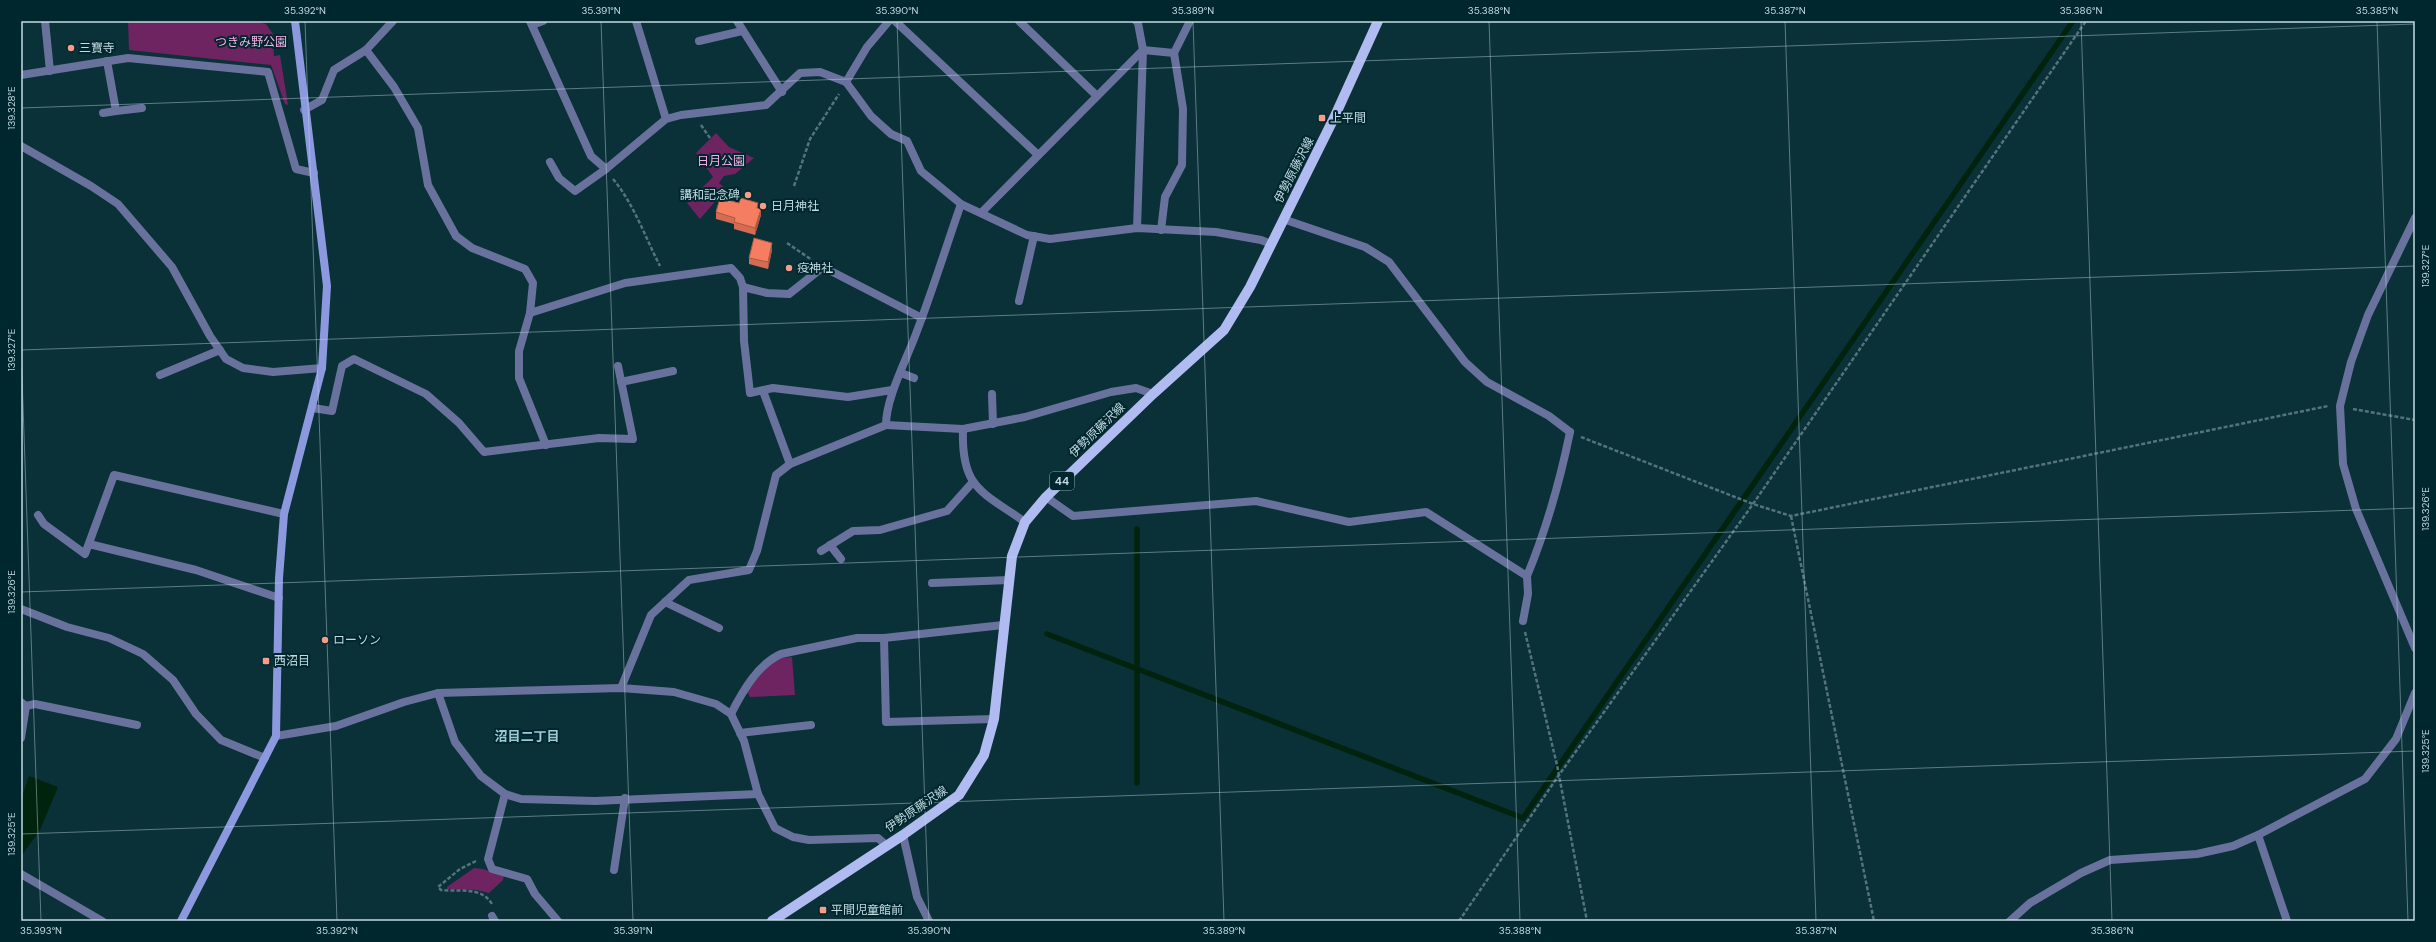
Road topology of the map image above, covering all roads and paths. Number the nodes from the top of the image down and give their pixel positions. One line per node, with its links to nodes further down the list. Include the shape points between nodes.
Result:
1 (45, 21): 21 (street)
2 (295, 21): 27 (street)
3 (392, 21): 17 (street)
4 (543, 21): 14 (street)
5 (636, 21): 30 (street)
6 (737, 21): 15 (street)
7 (889, 21): 23 (street, via 867,47)
8 (895, 21): 32 (street)
9 (1019, 21): 25 (street)
10 (1136, 21): 18 (street)
11 (1190, 21): 19 (street)
12 (1378, 21): 40 (main road, 伊勢原藤沢線 / 44, via 1334,118)
13 (2086, 21): 75 (path)
14 (531, 23): 34 (street, via 591,156)
15 (742, 31): 16 (street); 24 (street)
16 (699, 41)
17 (366, 50): 27 (street, via 334,70 322,100); 50 (street, via 394,87 418,128 428,185 456,236 472,248 525,269 533,283)
18 (1143, 50): 19 (street); 25 (street); 41 (street)
19 (1174, 53): 42 (street, via 1182,109 1182,165 1165,197)
20 (106, 61): 21 (street); 28 (street); 35 (street, via 128,58 268,72 296,169)
21 (50, 71): 22 (street)
22 (21, 75)
23 (846, 82): 24 (street, via 820,72 800,73); 36 (path, via 810,139); 37 (street, via 871,116 891,134 907,141 921,171)
24 (782, 92): 30 (street, via 766,105)
25 (1097, 96): 32 (street)
26 (142, 108): 28 (street)
27 (304, 110): 35 (street)
28 (116, 111): 29 (street)
29 (103, 113)
30 (666, 119): 34 (street)
31 (21, 146): 52 (street, via 118,204 172,268)
32 (1037, 154): 38 (street)
33 (550, 162): 34 (street, via 560,178 575,191)
34 (606, 169): 47 (path, via 629,199 634,216)
35 (314, 173): 54 (street, via 327,286)
36 (794, 186)
37 (961, 204): 38 (street); 51 (street)
38 (981, 213): 43 (street)
39 (2415, 218): 64 (street, via 2368,315 2351,362)
40 (1283, 219): 45 (main road, 伊勢原藤沢線 / 44); 70 (street, via 1365,247 1389,262 1465,362 1487,382 1549,416)
41 (1137, 228): 42 (street); 43 (street, via 1050,238)
42 (1161, 230): 45 (street, via 1216,232)
43 (1034, 236): 49 (street)
44 (787, 243): 46 (path)
45 (1271, 244): 63 (main road, 伊勢原藤沢線 / 44, via 1250,287 1224,330)
46 (805, 255)
47 (665, 276): 48 (street, via 731,268 740,278); 50 (street, via 625,283)
48 (742, 287): 51 (street, via 767,293 789,294 823,267); 61 (street, via 744,341 750,393)
49 (1019, 301)
50 (530, 313): 71 (street, via 519,351 519,378)
51 (922, 318): 56 (street)
52 (220, 350): 54 (street, via 226,359 243,368 273,372); 57 (street)
53 (618, 366): 59 (street)
54 (322, 368): 65 (street)
55 (673, 371): 59 (street)
56 (902, 373): 58 (street); 60 (street)
57 (160, 376)
58 (914, 378)
59 (621, 382): 71 (street, via 633,439 599,438)
60 (892, 390): 61 (street, via 848,398 773,388); 68 (street)
61 (763, 391): 72 (street)
62 (992, 394): 67 (street)
63 (1153, 394): 67 (street, via 1136,388 1111,392 1025,418); 74 (main road, 伊勢原藤沢線 / 44)
64 (2340, 406): 66 (path); 78 (path, via 2324,405); 94 (street, via 2343,464 2356,509)
65 (313, 408): 71 (street, via 332,411 342,366 354,359 426,394 459,423 484,452); 76 (street)
66 (2415, 420)
67 (993, 424): 69 (street)
68 (886, 426): 69 (street); 72 (street)
69 (963, 429): 73 (street, via 962,451)
70 (1570, 432): 75 (path); 84 (street, via 1543,535)
71 (546, 445)
72 (790, 464): 88 (street, via 776,475 750,570 689,580)
73 (972, 483): 79 (street); 81 (street, via 946,511 880,530 853,531)
74 (1046, 497): 79 (main road, 伊勢原藤沢線 / 44); 84 (street, via 1073,516 1256,500 1349,522 1426,512)
75 (1753, 504): 78 (path); 107 (path)
76 (284, 514): 80 (street, via 114,475); 87 (street)
77 (38, 515): 80 (street, via 44,524 85,554)
78 (1790, 516): 125 (path)
79 (1025, 522): 85 (main road, 伊勢原藤沢線 / 44, via 1012,556)
80 (89, 544): 87 (street, via 196,570)
81 (830, 545): 82 (street); 83 (street)
82 (821, 551)
83 (840, 559)
84 (1527, 576): 90 (street, via 1528,594)
85 (1009, 580): 86 (street); 91 (main road, 伊勢原藤沢線 / 44)
86 (932, 583)
87 (279, 598): 104 (street)
88 (665, 602): 92 (street); 95 (street, via 651,615)
89 (21, 609): 106 (street, via 67,627 109,638 143,654 172,680 196,714 221,740)
90 (1523, 621): 107 (path)
91 (1003, 625): 93 (street); 100 (main road, 伊勢原藤沢線 / 44)
92 (719, 628)
93 (884, 638): 99 (street, via 857,638 770,658 741,694); 100 (street, via 886,722)
94 (2415, 648)
95 (621, 688): 96 (street); 99 (street, via 674,692 716,704)
96 (438, 693): 104 (street, via 336,726); 108 (street, via 456,742 481,776)
97 (2415, 693): 112 (street, via 2396,739 2365,779)
98 (23, 704): 101 (street, via 36,704); 105 (street)
99 (731, 714): 103 (street)
100 (994, 719): 111 (main road, 伊勢原藤沢線 / 44, via 984,755 959,795)
101 (137, 725)
102 (811, 725): 103 (street)
103 (740, 733): 109 (street)
104 (276, 736): 106 (street)
105 (21, 738)
106 (266, 758): 119 (street)
107 (1559, 775): 123 (path); 124 (path)
108 (505, 794): 110 (street, via 521,799 595,801); 114 (street)
109 (758, 794): 110 (street); 113 (street, via 775,828 793,837 809,840 878,838)
110 (625, 798): 115 (street)
111 (903, 835): 113 (main road, 伊勢原藤沢線 / 44); 122 (street, via 917,897)
112 (2258, 835): 126 (street, via 2233,846 2197,854 2110,860 2080,873 2030,903); 127 (street)
113 (886, 845): 121 (main road, 伊勢原藤沢線 / 44)
114 (488, 858): 117 (path, via 460,869 438,887 446,891 475,891 487,896 492,904); 120 (street, via 492,869 527,878 535,894)
115 (614, 870)
116 (21, 874): 118 (street)
117 (493, 919)
118 (102, 921)
119 (181, 921)
120 (558, 921)
121 (772, 921)
122 (929, 921)
123 (1459, 921)
124 (1587, 921)
125 (1874, 921)
126 (2010, 921)
127 (2287, 921)

